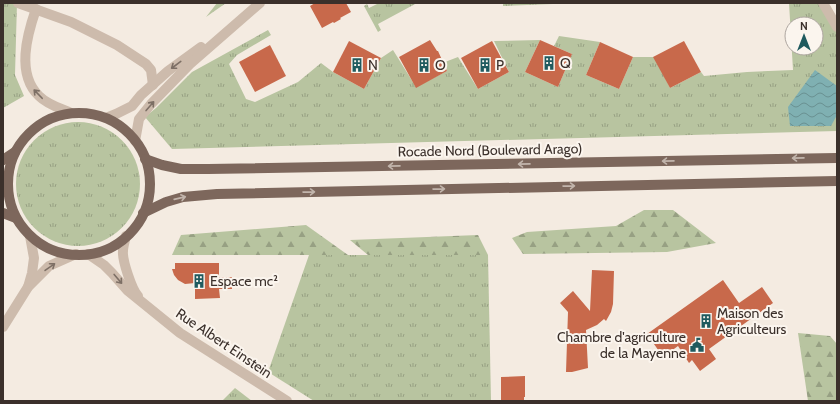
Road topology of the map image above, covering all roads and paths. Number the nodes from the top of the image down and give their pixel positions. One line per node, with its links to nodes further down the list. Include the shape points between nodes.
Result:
1 (18, 3): 4 (street)
2 (823, 3): 5 (street)
3 (257, 6): 6 (street, one-way to 6, via 168,71); 9 (street, one-way to 3, via 139,119 151,104 190,64)
4 (36, 9): 6 (street, via 71,22 117,45 146,64 151,70); 7 (street, one-way to 4, via 51,105 39,96 27,75 28,31)
5 (837, 27)
6 (153, 85): 8 (street, via 132,106)
7 (71, 113): 8 (main road, via 89,113); 10 (main road, via 54,117 38,125 25,137)
8 (106, 118): 9 (main road, via 122,127)
9 (136, 141): 12 (main road)
10 (15, 152): 13 (main road); 17 (main road, via 8,174 8,189)
11 (837, 158): 12 (main road, Rocade Nord (Boulevard Arago), one-way to 12, via 208,170 181,169)
12 (145, 159): 16 (main road, via 149,195)
13 (3, 160)
14 (837, 180): 16 (main road, one-way to 14, via 183,197 217,194)
15 (3, 213): 17 (main road)
16 (143, 213): 19 (main road)
17 (16, 218): 18 (main road)
18 (30, 236): 20 (main road, via 52,249); 22 (street, via 34,258)
19 (126, 236): 21 (main road, via 115,244); 23 (street, Rue Albert Einstein, via 122,252 129,278 136,294)
20 (76, 254): 21 (main road); 22 (street, one-way to 20, via 49,266)
21 (88, 254): 23 (street, Rue Albert Einstein, one-way to 23, via 112,272 127,290)
22 (28, 287): 24 (street)
23 (147, 306): 25 (street, Rue Albert Einstein, via 180,333)
24 (3, 327)
25 (287, 401)

